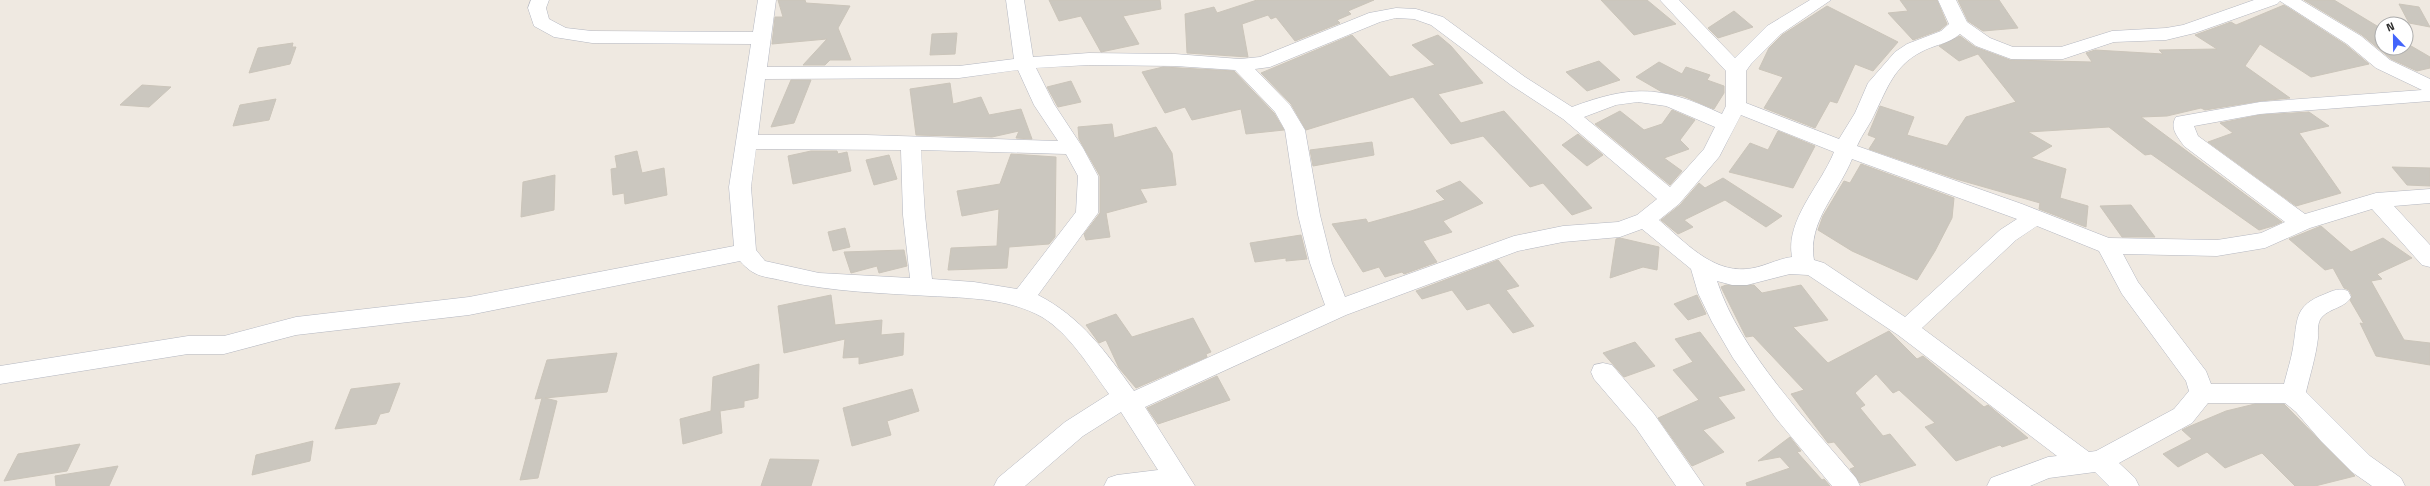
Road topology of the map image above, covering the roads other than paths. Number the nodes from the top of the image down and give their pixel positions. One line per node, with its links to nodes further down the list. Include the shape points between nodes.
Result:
1 (540, 0): 10 (street, via 537,8 540,22 561,33 600,38)
2 (767, 0): 10 (street)
3 (1014, 0): 11 (street)
4 (1670, 0): 13 (street)
5 (1822, 0): 13 (street, via 1774,30 1754,48)
6 (1947, 0): 9 (street)
7 (2272, 0): 9 (street, via 2188,29 2166,34 2112,37 2062,53 2004,52)
8 (2288, 0): 15 (street, via 2349,37 2383,64)
9 (1959, 26): 22 (street, via 1948,35 1914,48 1902,56 1885,74)
10 (762, 38): 14 (street)
11 (1024, 63): 12 (street, via 1105,59 1175,60); 14 (street, via 959,72); 21 (street, via 1044,105)
12 (1240, 65): 17 (street, via 1263,63 1376,18 1396,13 1416,14 1437,21); 37 (street, via 1283,109 1295,130 1309,215 1321,263)
13 (1736, 70): 18 (street)
14 (757, 73): 19 (street)
15 (2430, 86)
16 (2430, 95): 28 (street, via 2260,108 2183,122 2184,130 2191,141)
17 (1570, 115): 18 (street, via 1601,104 1638,96 1664,99); 24 (street)
18 (1732, 115): 22 (street); 24 (street, via 1712,152)
19 (746, 142): 20 (street); 30 (street, via 740,187)
20 (911, 144): 21 (street); 34 (street)
21 (1073, 148): 36 (street, via 1088,176 1087,213)
22 (1845, 149): 26 (street); 32 (street, via 1810,217 1803,237)
23 (2430, 196): 25 (street)
24 (1671, 199): 27 (street)
25 (2376, 200): 28 (street); 31 (street)
26 (2034, 218): 29 (street); 38 (street, via 2008,235)
27 (1645, 220): 33 (street); 37 (street, via 1620,229 1563,234 1514,244)
28 (2302, 223): 29 (street, via 2265,240 2217,248)
29 (2107, 246): 41 (street, via 2130,288 2197,378)
30 (745, 252): 34 (street, via 758,267 819,281); 40 (street, via 469,306 296,326 224,345 188,345)
31 (2430, 259)
32 (1804, 264): 33 (street, via 1745,277 1719,273); 38 (street, via 1816,269)
33 (1701, 266): 49 (street, via 1711,298 1743,354)
34 (922, 287): 36 (street, via 974,290)
35 (2340, 297): 42 (street, via 2312,312 2307,322 2305,347)
36 (1023, 298): 43 (street, via 1051,312 1070,328 1094,355)
37 (1338, 309): 43 (street)
38 (1906, 329): 44 (street)
39 (1603, 372): 48 (street, via 1645,420)
40 (0, 375)
41 (2202, 393): 42 (street, via 2283,393); 44 (street, via 2183,416)
42 (2293, 396): 52 (street, via 2305,405 2361,464)
43 (1126, 400): 45 (street); 46 (street, via 1074,429)
44 (2092, 461): 50 (street, via 2048,468); 51 (street)
45 (1179, 483): 47 (street)
46 (1007, 486)
47 (1117, 486)
48 (1691, 486)
49 (1847, 486)
50 (2000, 486)
51 (2126, 486)
52 (2392, 486)

